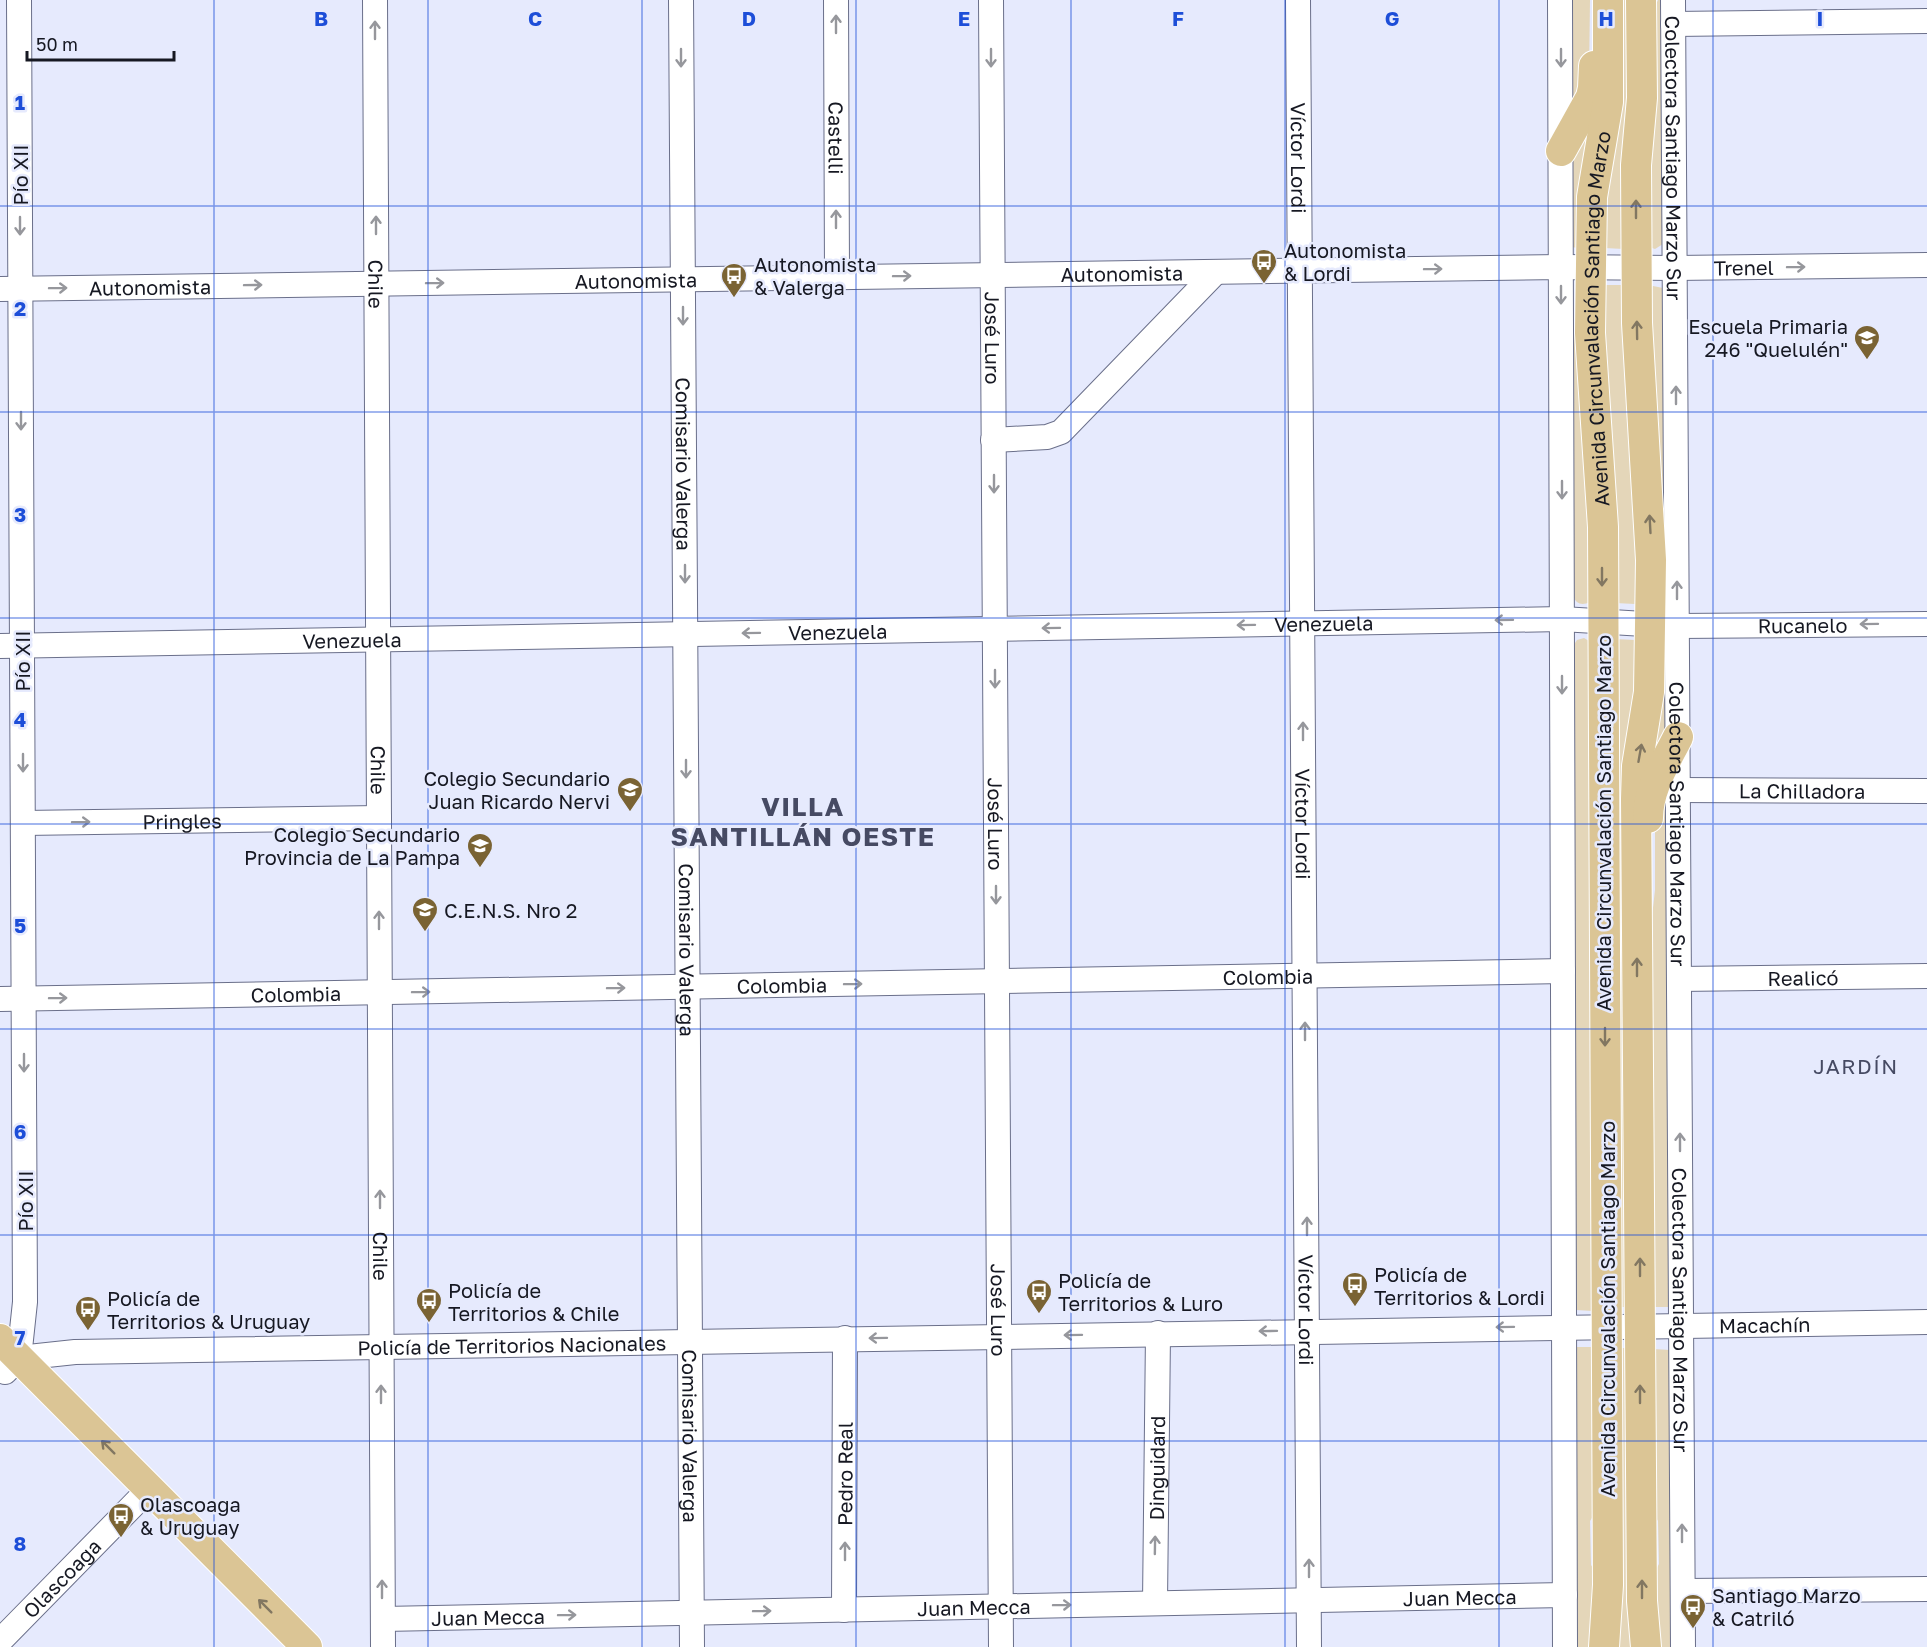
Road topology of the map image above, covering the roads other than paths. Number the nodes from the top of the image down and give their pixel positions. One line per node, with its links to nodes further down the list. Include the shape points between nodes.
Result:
1 (19, 0): 14 (street, Pío XII)
2 (375, 0): 26 (street, Chile, one-way to 2)
3 (681, 0): 25 (street, Comisario Valerga, one-way to 25)
4 (836, 0): 24 (street, Castelli, one-way to 4)
5 (991, 0): 23 (street, José Luro, one-way to 23)
6 (1298, 0): 21 (street, Víctor Lordi)
7 (1560, 0): 15 (street, one-way to 15)
8 (1595, 0): 15 (main road, via 1593,88)
9 (1608, 0): 18 (main road, Avenida Circunvalación Santiago Marzo, via 1608,102 1593,182)
10 (1641, 0): 19 (main road, Avenida Circunvalación Santiago Marzo, one-way to 10)
11 (1673, 0): 13 (street, Colectora Santiago Marzo Sur)
12 (1927, 21): 13 (street)
13 (1673, 24): 20 (street, Colectora Santiago Marzo Sur)
14 (10, 114): 27 (street, Pío XII, one-way to 27)
15 (1561, 151): 17 (street)
16 (1927, 265): 20 (street, Trenel, one-way to 16)
17 (1561, 267): 18 (street, Trenel); 21 (street, Autonomista, one-way to 17); 29 (street, one-way to 29)
18 (1591, 267): 19 (street, Trenel); 30 (main road, Avenida Circunvalación Santiago Marzo, one-way to 30, via 1591,360 1602,495)
19 (1637, 268): 20 (street, Trenel); 33 (main road, Avenida Circunvalación Santiago Marzo, one-way to 19, via 1651,536 1638,370)
20 (1675, 268): 33 (street, Colectora Santiago Marzo Sur, one-way to 20)
21 (1300, 270): 22 (street, Autonomista); 31 (street, Víctor Lordi)
22 (1216, 272): 23 (street, Autonomista); 28 (street, via 1061,432 1047,437)
23 (992, 275): 24 (street, Autonomista, one-way to 23); 28 (street, José Luro)
24 (837, 277): 25 (street, Autonomista)
25 (683, 279): 26 (street, Autonomista, one-way to 25); 35 (street, Comisario Valerga, one-way to 35)
26 (376, 284): 27 (street, Autonomista, one-way to 26); 36 (street, Chile)
27 (10, 289): 37 (street, Pío XII, one-way to 37)
28 (993, 440): 34 (street, José Luro, one-way to 34)
29 (1562, 619): 30 (street, Venezuela); 31 (street, Venezuela, one-way to 31); 44 (street, one-way to 44)
30 (1602, 621): 33 (street, Venezuela); 54 (main road, Avenida Circunvalación Santiago Marzo, one-way to 54)
31 (1302, 624): 34 (street, Venezuela, one-way to 34); 45 (street, Víctor Lordi, one-way to 31)
32 (1927, 624): 33 (street, Rucanelo, one-way to 33)
33 (1663, 625): 38 (street, Colectora Santiago Marzo Sur); 43 (main road, Avenida Circunvalación Santiago Marzo, one-way to 33, via 1637,766)
34 (995, 629): 35 (street, Venezuela, one-way to 35); 48 (street, José Luro, one-way to 48)
35 (685, 634): 36 (street, Venezuela); 49 (street, Comisario Valerga, one-way to 49)
36 (378, 640): 37 (street, Venezuela); 41 (street, Chile)
37 (11, 646): 42 (street, Pío XII, one-way to 42)
38 (1678, 737): 39 (street, Colectora Santiago Marzo Sur); 43 (main road, via 1649,803 1646,898)
39 (1678, 790): 40 (street, La Chilladora); 47 (street, Colectora Santiago Marzo Sur)
40 (1927, 790)
41 (379, 818): 42 (street, Pringles, one-way to 41); 50 (street, Chile, one-way to 41)
42 (23, 823): 51 (street, Pío XII)
43 (1637, 937): 55 (main road, Avenida Circunvalación Santiago Marzo, one-way to 43)
44 (1563, 971): 45 (street, Colombia); 53 (street)
45 (1305, 976): 48 (street, Colombia); 57 (street, Víctor Lordi, one-way to 45)
46 (1927, 976): 47 (street, Realicó)
47 (1679, 979): 56 (street, Colectora Santiago Marzo Sur, one-way to 47)
48 (997, 981): 49 (street, Colombia, one-way to 48); 59 (street, José Luro)
49 (687, 987): 50 (street, Colombia, one-way to 49); 61 (street, Comisario Valerga)
50 (379, 992): 51 (street, Colombia, one-way to 50); 62 (street, Chile, one-way to 50)
51 (12, 999): 63 (street, Pío XII, one-way to 63, via 25,1302)
52 (1927, 1322): 56 (street, Macachín)
53 (1564, 1326): 54 (street, Macachín); 57 (street, Policía de Territorios Nacionales, one-way to 57); 67 (street)
54 (1607, 1326): 55 (street, Macachín); 82 (main road, Avenida Circunvalación Santiago Marzo, via 1608,1586)
55 (1640, 1326): 56 (street, Macachín); 83 (main road, Avenida Circunvalación Santiago Marzo, one-way to 55, via 1642,1601)
56 (1681, 1326): 66 (street, Colectora Santiago Marzo Sur, one-way to 56)
57 (1307, 1331): 58 (street, Policía de Territorios Nacionales, one-way to 58); 68 (street, Víctor Lordi, one-way to 57)
58 (1158, 1333): 59 (street, Policía de Territorios Nacionales, one-way to 59); 69 (street, Dinguidard, one-way to 58)
59 (999, 1336): 60 (street, Policía de Territorios Nacionales, one-way to 60); 70 (street, José Luro)
60 (845, 1338): 61 (street, Policía de Territorios Nacionales); 71 (street, Pedro Real, one-way to 60)
61 (690, 1341): 62 (street, Policía de Territorios Nacionales); 72 (street, Comisario Valerga)
62 (381, 1346): 63 (street, Policía de Territorios Nacionales, via 75,1352); 73 (street, Chile, one-way to 62)
63 (6, 1359): 64 (main road)
64 (142, 1496): 74 (street, Olascoaga); 75 (main road); 76 (main road, one-way to 64)
65 (1927, 1588): 66 (street)
66 (1683, 1591): 84 (street, Colectora Santiago Marzo Sur)
67 (1565, 1595): 68 (street, Juan Mecca); 81 (street)
68 (1309, 1600): 69 (street, Juan Mecca); 80 (street, Víctor Lordi)
69 (1155, 1604): 70 (street, Juan Mecca, one-way to 69)
70 (1001, 1606): 71 (street, Juan Mecca); 79 (street, José Luro)
71 (844, 1610): 72 (street, Juan Mecca, one-way to 71)
72 (692, 1613): 73 (street, Juan Mecca, one-way to 72); 78 (street, Comisario Valerga)
73 (382, 1619): 77 (street, Chile)
74 (0, 1641)
75 (279, 1647)
76 (307, 1647)
77 (383, 1647)
78 (692, 1647)
79 (1001, 1647)
80 (1309, 1647)
81 (1565, 1647)
82 (1604, 1647)
83 (1646, 1647)
84 (1683, 1647)

